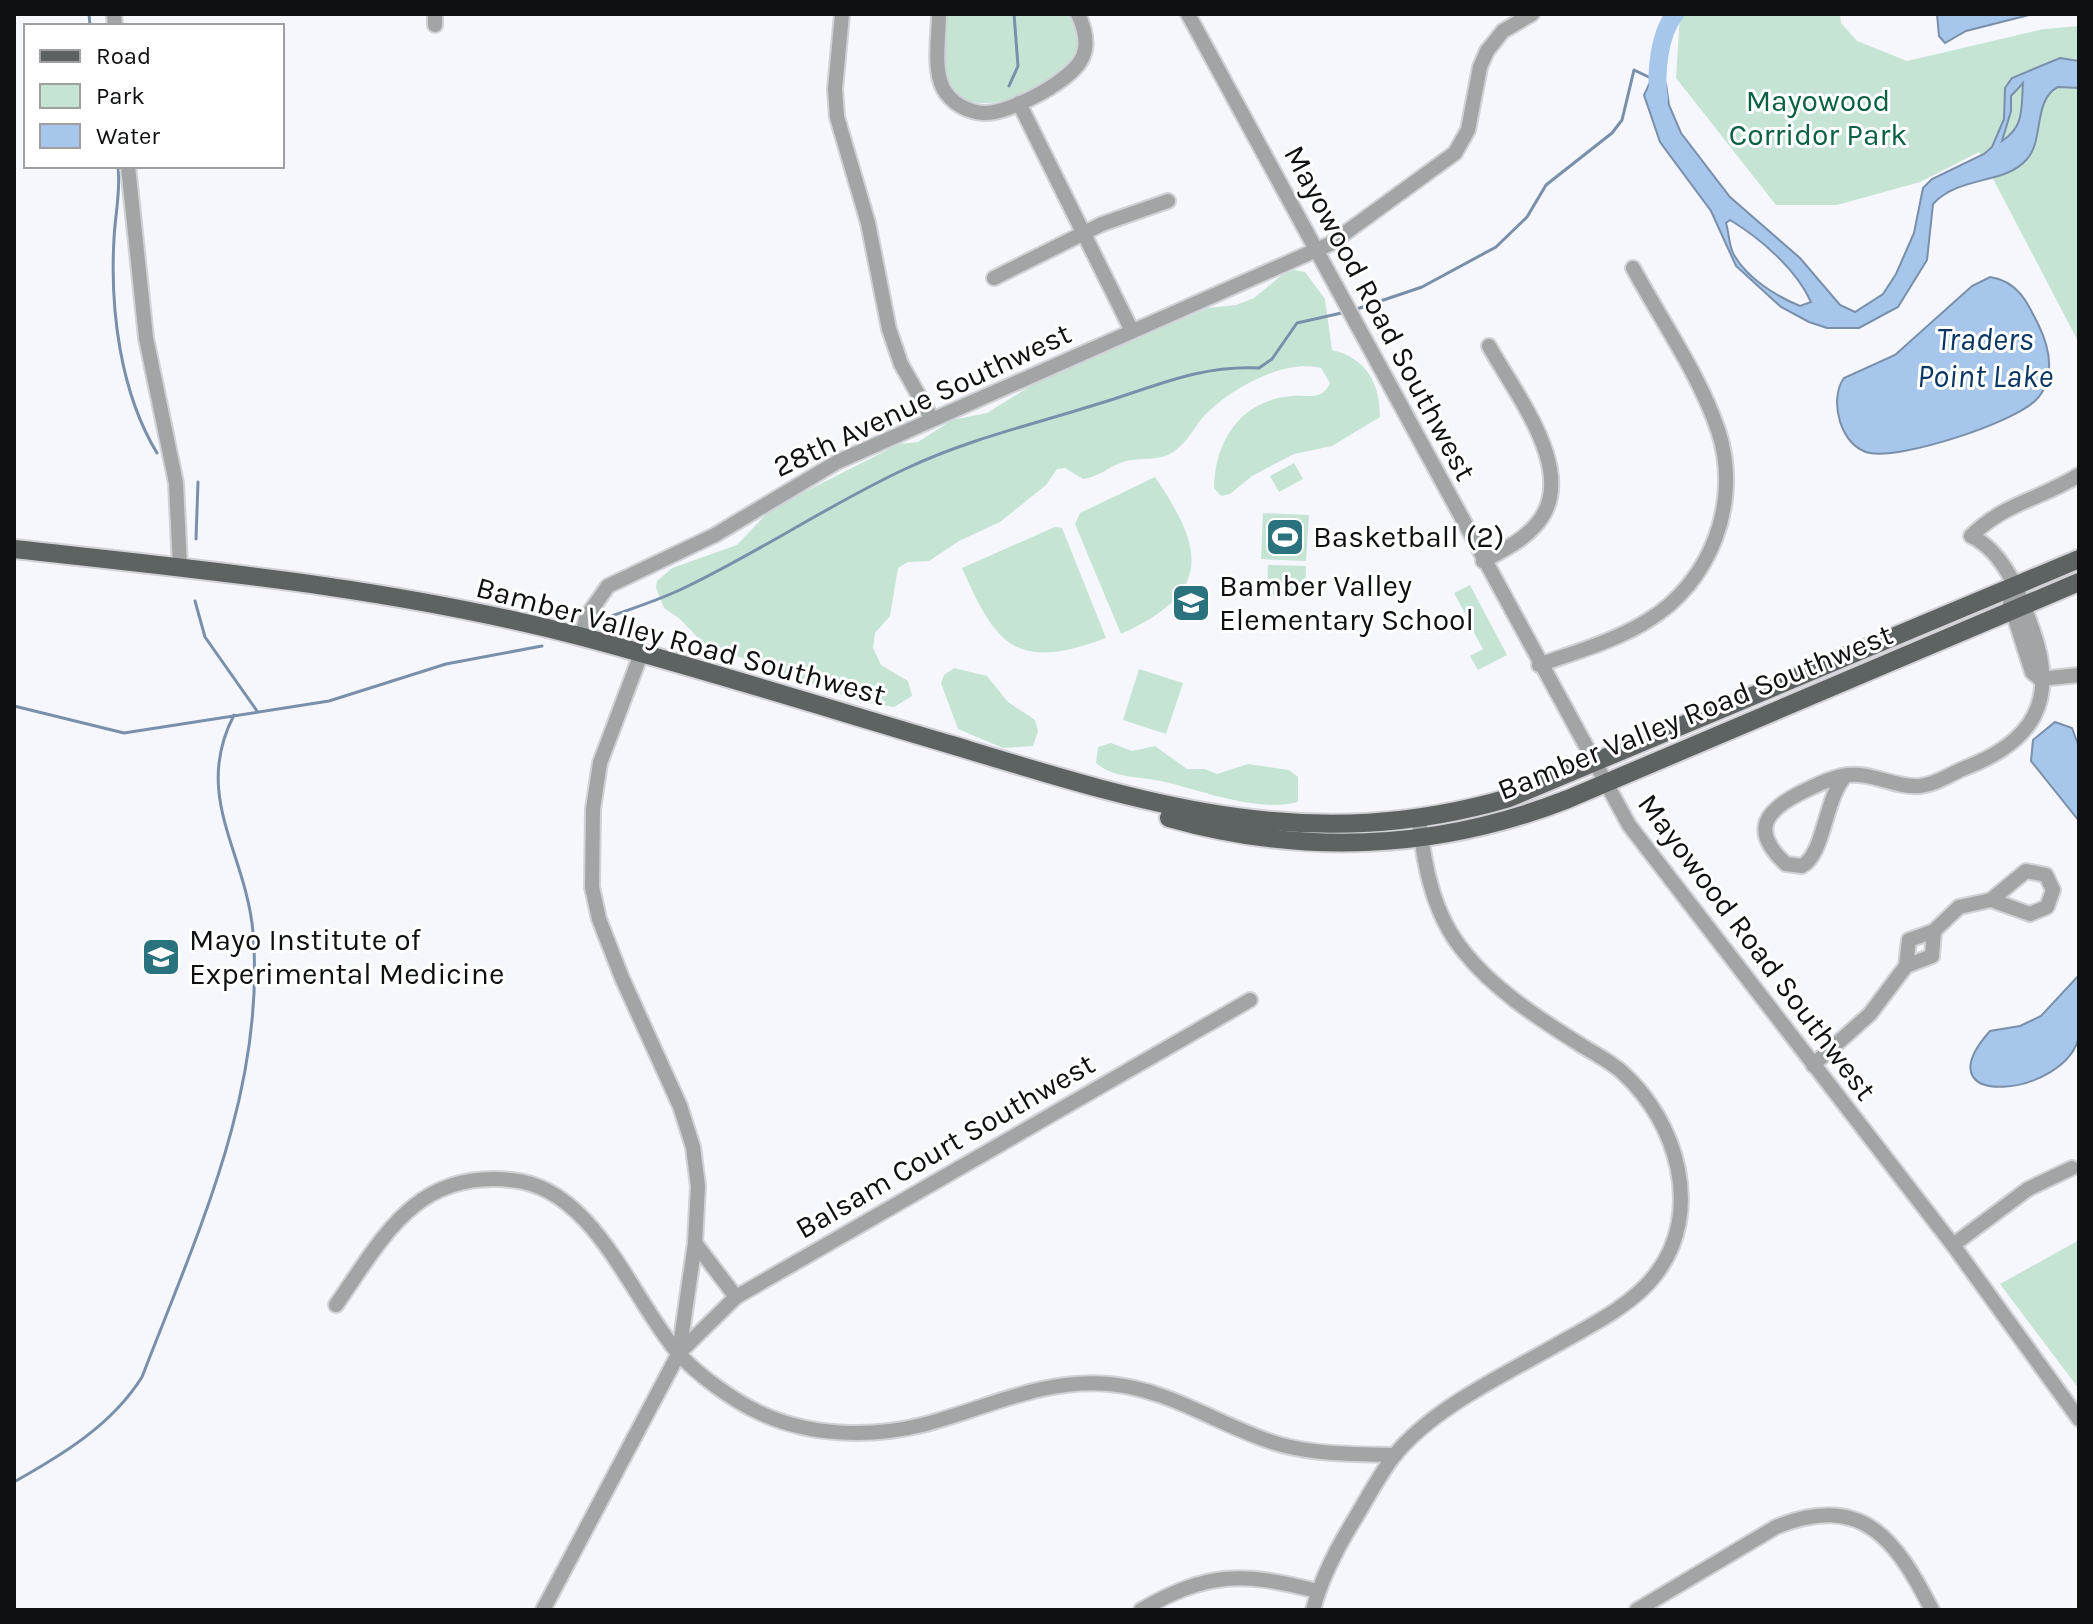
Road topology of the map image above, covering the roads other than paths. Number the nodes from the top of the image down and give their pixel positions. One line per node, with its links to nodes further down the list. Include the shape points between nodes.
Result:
1 (842, 14): 15 (street, via 837,117 868,223 893,340)
2 (939, 14): 6 (street, via 938,74 951,99 984,113)
3 (1078, 14): 6 (street, via 1085,38 1080,63 1063,80)
4 (1188, 14): 10 (street, Mayowood Road Southwest)
5 (1532, 14): 10 (street, 28th Avenue Southwest, via 1503,31 1487,51 1468,130 1455,153)
6 (1019, 103): 9 (street)
7 (128, 168): 20 (street, via 146,338 176,483)
8 (1168, 201): 9 (street)
9 (1083, 233): 12 (street); 13 (street)
10 (1318, 251): 13 (street, 28th Avenue Southwest); 19 (street, Mayowood Road Southwest)
11 (1633, 268): 26 (street, via 1719,432 1726,463 1723,514 1700,570 1672,603 1633,628)
12 (994, 278)
13 (1132, 331): 15 (street, 28th Avenue Southwest)
14 (1489, 346): 19 (street, via 1547,454 1553,480 1548,505 1533,528)
15 (932, 419): 24 (street, 28th Avenue Southwest, via 837,462 715,535 608,586 587,616)
16 (2079, 475): 22 (street, via 2003,509 1971,536 1994,553)
17 (14, 549): 20 (main road, Bamber Valley Road Southwest)
18 (2079, 559): 22 (main road, Bamber Valley Road Southwest)
19 (1483, 561): 26 (street, Mayowood Road Southwest)
20 (180, 567): 24 (main road, Bamber Valley Road Southwest, via 400,597)
21 (2079, 582): 23 (main road, Bamber Valley Road Southwest)
22 (2013, 587): 23 (street); 29 (main road, Bamber Valley Road Southwest)
23 (2017, 609): 28 (street, via 2044,667); 31 (main road, Bamber Valley Road Southwest)
24 (581, 637): 25 (main road, Bamber Valley Road Southwest)
25 (641, 654): 32 (main road, Bamber Valley Road Southwest); 41 (street, via 600,763 593,809 592,887 616,963 693,1147 698,1186)
26 (1539, 665): 29 (street, Mayowood Road Southwest)
27 (2079, 675): 28 (street)
28 (2040, 679): 30 (street, via 2034,714 2022,735 2002,753 1920,786)
29 (1593, 765): 31 (street, Mayowood Road Southwest); 33 (main road, Bamber Valley Road Southwest, via 1509,798)
30 (1846, 775): 30 (street, via 1832,796 1813,857 1802,866 1786,864 1766,832 1768,814 1777,805)
31 (1604, 785): 34 (main road, Bamber Valley Road Southwest, via 1520,817); 39 (street, Mayowood Road Southwest, via 1642,844)
32 (1088, 786): 33 (main road, Bamber Valley Road Southwest, via 1239,820 1312,826); 34 (main road, Bamber Valley Road Southwest, via 1161,815 1273,840)
33 (1419, 818): 34 (street)
34 (1422, 840): 47 (street, via 1434,895 1463,952 1493,982 1621,1072 1648,1099 1678,1161 1680,1213 1677,1236 1655,1276 1582,1330 1466,1397)
35 (1991, 900): 36 (street, via 1953,910)
36 (1934, 931): 37 (street, via 1909,940); 37 (street, via 1932,956)
37 (1906, 966): 39 (street, via 1859,1026)
38 (1250, 1000): 43 (street, Balsam Court Southwest)
39 (1813, 1065): 42 (street, Mayowood Road Southwest)
40 (2077, 1163): 42 (street, via 2028,1189)
41 (695, 1243): 43 (street); 45 (street)
42 (1953, 1245): 46 (street, Mayowood Road Southwest)
43 (736, 1297): 45 (street, Balsam Court Southwest)
44 (336, 1305): 45 (street, via 401,1213 418,1201 469,1182 514,1180 543,1188 575,1210)
45 (679, 1353): 47 (street, via 756,1411 826,1432 892,1431 1044,1387 1109,1384 1187,1403 1290,1448); 49 (street)
46 (2079, 1419)
47 (1395, 1455): 48 (street)
48 (1317, 1591): 50 (street, via 1234,1577 1203,1580); 51 (street)
49 (543, 1610)
50 (1141, 1610)
51 (1313, 1610)
52 (1637, 1610): 53 (street, via 1776,1527 1825,1513 1851,1516 1894,1545)
53 (1932, 1610)

